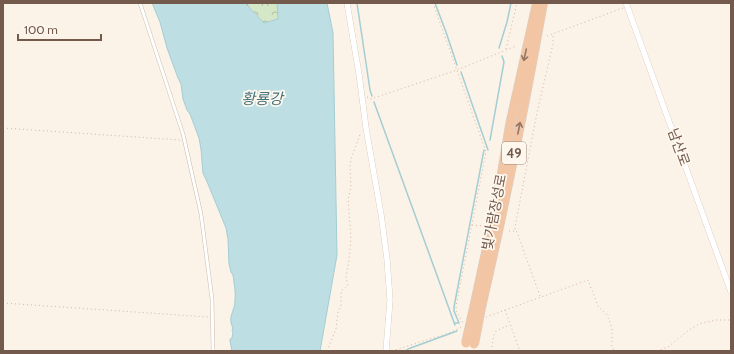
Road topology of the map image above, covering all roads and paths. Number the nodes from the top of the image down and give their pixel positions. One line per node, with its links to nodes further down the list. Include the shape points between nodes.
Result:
1 (140, 3): 14 (lane)
2 (347, 3): 13 (street)
3 (516, 3): 10 (path)
4 (537, 3): 22 (highway, 빛가람장성로 / 49, one-way to 22, via 510,125)
5 (543, 3): 22 (highway, 빛가람장성로 / 49, one-way to 5, via 497,240)
6 (627, 5): 7 (path); 19 (street, 남산로)
7 (553, 33): 8 (path); 18 (path, via 553,44)
8 (547, 36)
9 (516, 46): 10 (path)
10 (506, 50): 11 (path, via 371,100)
11 (364, 94)
12 (3, 128): 14 (path)
13 (366, 128): 30 (path, via 362,129 351,159 351,187 348,199 351,237 346,276 348,286 341,291 341,306); 31 (street, via 387,259 390,300)
14 (184, 140): 24 (lane, via 201,214)
15 (472, 224): 16 (path)
16 (484, 226)
17 (509, 231): 18 (path)
18 (515, 231): 20 (path)
19 (731, 292)
20 (540, 297)
21 (3, 303): 24 (path)
22 (479, 303): 28 (highway, 빛가람장성로 / 49, bridge)
23 (505, 310): 26 (path)
24 (213, 317): 29 (lane)
25 (731, 320): 35 (path, via 700,324 668,347)
26 (510, 324): 33 (path, via 496,331); 34 (path)
27 (464, 326): 32 (path)
28 (469, 347)
29 (213, 351)
30 (328, 351)
31 (386, 351)
32 (392, 351)
33 (491, 351)
34 (520, 351)
35 (657, 351)

